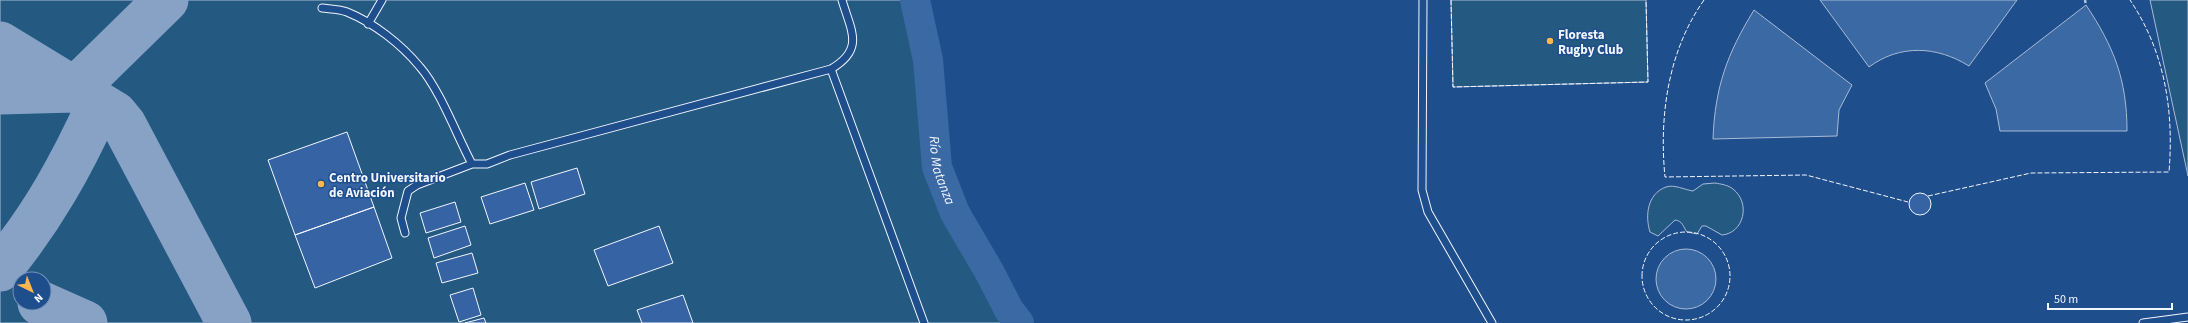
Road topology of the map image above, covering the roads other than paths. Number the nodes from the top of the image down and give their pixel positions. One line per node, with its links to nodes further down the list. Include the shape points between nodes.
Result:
1 (382, 0): 5 (lane)
2 (842, 0): 6 (lane, via 853,46 841,63)
3 (1423, 0): 11 (lane, via 1422,190 1432,218)
4 (322, 8): 5 (lane, via 346,11)
5 (368, 24): 7 (lane, via 402,48 420,67 432,84)
6 (830, 69): 7 (lane, via 487,164); 10 (lane)
7 (472, 164): 8 (lane, via 417,185 408,191 401,218)
8 (405, 233)
9 (2188, 317): 12 (lane)
10 (924, 323)
11 (1492, 323)
12 (2143, 323)

